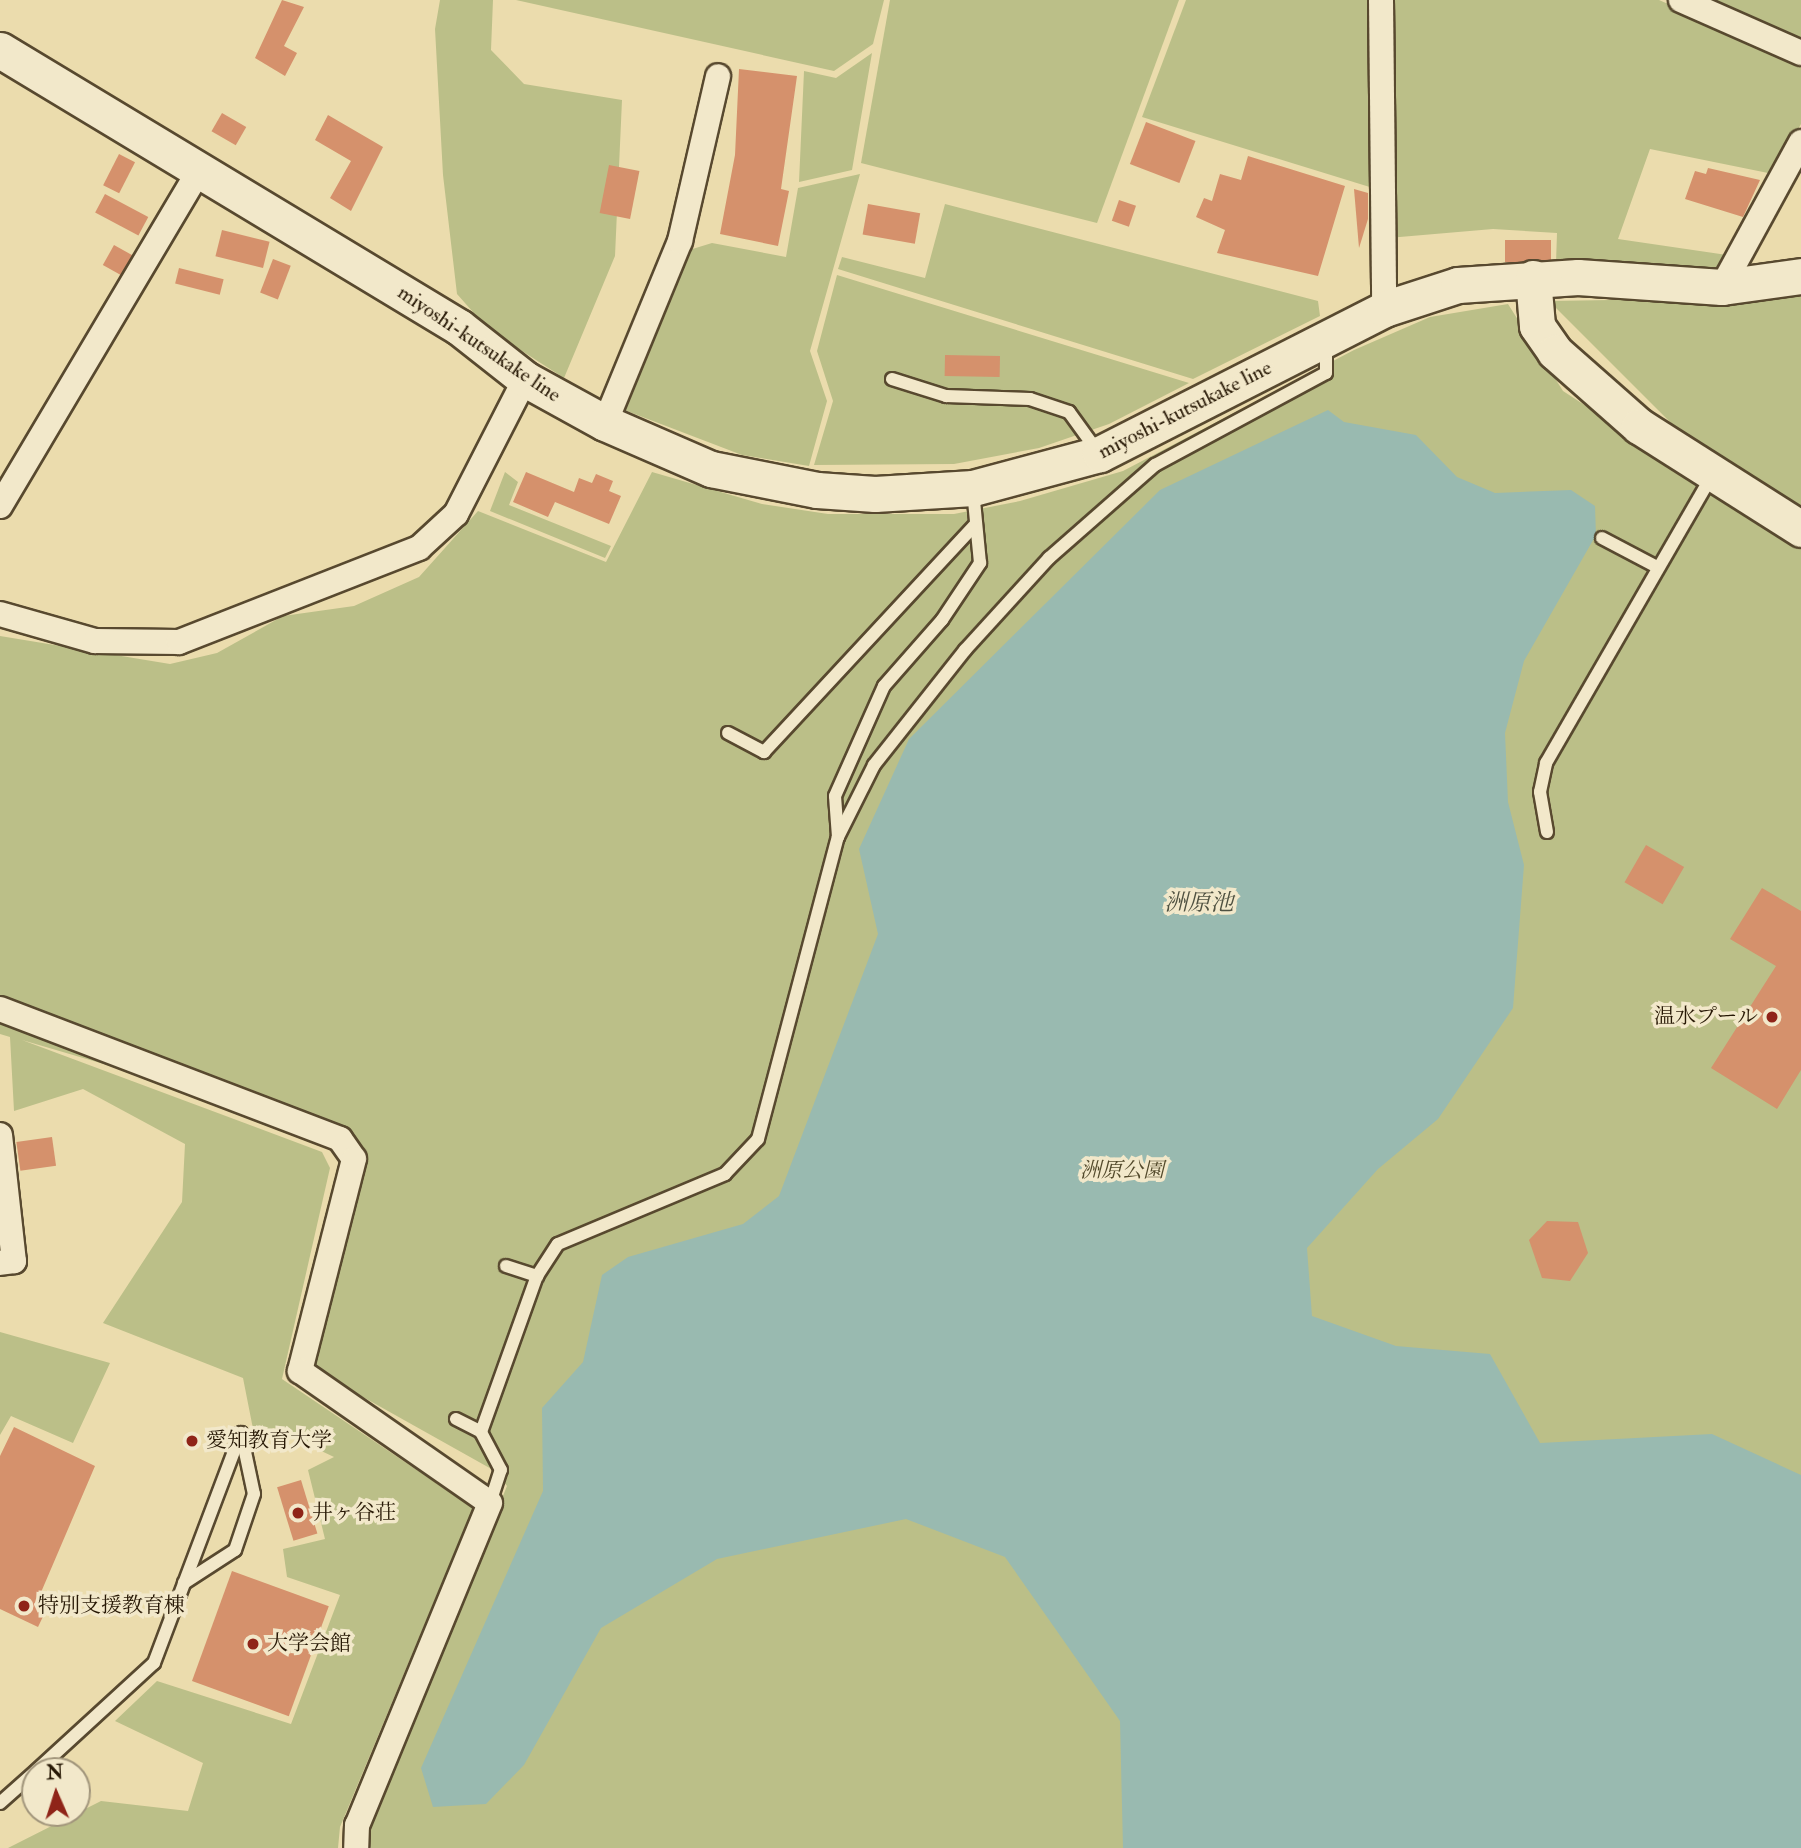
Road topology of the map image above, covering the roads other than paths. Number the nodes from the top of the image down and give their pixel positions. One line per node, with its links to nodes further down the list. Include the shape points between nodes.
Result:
1 (1381, 0): 11 (street)
2 (1681, 0): 4 (street)
3 (0, 50): 7 (main road, miyoshi-kutsukake line)
4 (1801, 53)
5 (718, 76): 15 (street, via 680,241)
6 (1801, 142): 10 (street)
7 (200, 169): 13 (main road, miyoshi-kutsukake line, via 459,327); 19 (street)
8 (1801, 276): 10 (main road, miyoshi-kutsukake line)
9 (1533, 278): 10 (main road, miyoshi-kutsukake line); 11 (main road, miyoshi-kutsukake line, via 1458,285); 17 (main road, via 1537,326 1555,352 1639,426)
10 (1722, 288)
11 (1384, 309): 12 (main road, miyoshi-kutsukake line)
12 (1325, 338): 16 (main road, miyoshi-kutsukake line); 27 (lane, via 1326,373 1155,466 1049,558 965,650 874,765)
13 (525, 379): 15 (main road, miyoshi-kutsukake line); 24 (street, via 456,514 419,548 179,642 95,641)
14 (892, 379): 16 (lane, via 946,396 1030,399 1069,412)
15 (605, 423): 18 (main road, miyoshi-kutsukake line, via 711,469 764,482 875,494)
16 (1100, 454): 18 (main road, miyoshi-kutsukake line)
17 (1713, 474): 21 (main road); 23 (lane)
18 (973, 488): 20 (lane)
19 (0, 506)
20 (976, 524): 25 (lane, via 764,751); 27 (lane, via 980,563 942,620 884,686 855,742 835,796)
21 (1801, 528)
22 (1602, 538): 23 (lane)
23 (1655, 566): 26 (lane, via 1546,762 1540,792)
24 (0, 614)
25 (729, 733)
26 (1547, 832)
27 (838, 837): 32 (lane, via 758,1139 725,1174 558,1244)
28 (0, 1010): 35 (street, via 340,1139 354,1159 300,1371)
29 (0, 1135): 30 (street, via 14,1261)
30 (0, 1262)
31 (506, 1266): 32 (lane)
32 (537, 1276): 34 (lane)
33 (456, 1419): 34 (lane)
34 (481, 1432): 35 (lane, via 501,1471)
35 (490, 1503): 40 (street, via 358,1825)
36 (184, 1583): 36 (lane, via 217,1496 241,1433 254,1494 235,1550); 37 (lane, via 154,1663)
37 (50, 1757)
38 (21, 1784): 39 (lane)
39 (0, 1804)
40 (356, 1848)

